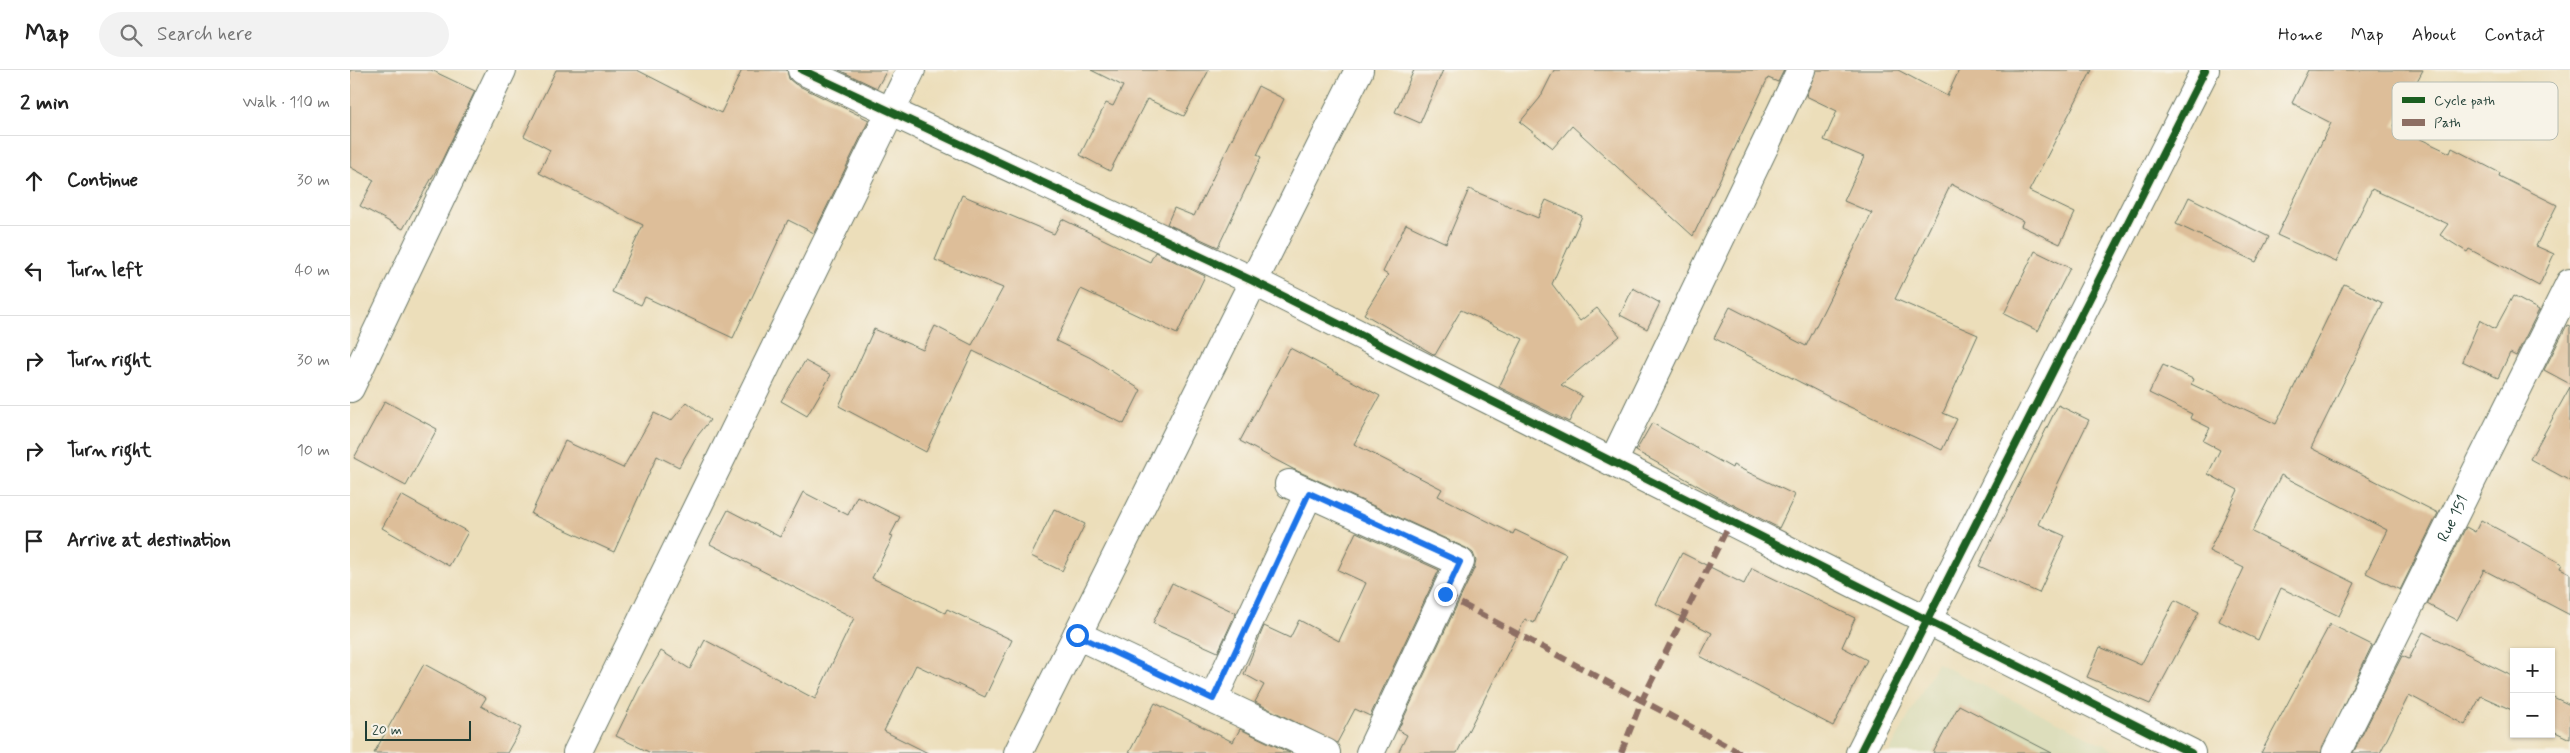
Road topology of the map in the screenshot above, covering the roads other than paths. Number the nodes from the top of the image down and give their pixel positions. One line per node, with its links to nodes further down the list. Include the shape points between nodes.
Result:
1 (502, 70): 10 (street)
2 (802, 70): 7 (street)
3 (911, 70): 7 (street)
4 (1359, 70): 8 (street)
5 (1800, 70): 11 (street)
6 (2205, 70): 12 (street)
7 (891, 112): 8 (street); 15 (street)
8 (1253, 281): 11 (street); 13 (street)
9 (2570, 283): 21 (street, Rue 151)
10 (350, 388)
11 (1613, 462): 12 (street)
12 (1927, 620): 19 (street); 20 (street)
13 (1077, 635): 14 (street); 16 (street)
14 (1213, 699): 17 (street); 18 (street, via 1299,489 1460,562)
15 (578, 753)
16 (1018, 753)
17 (1326, 753)
18 (1370, 753)
19 (1860, 753)
20 (2190, 753)
21 (2336, 753)

